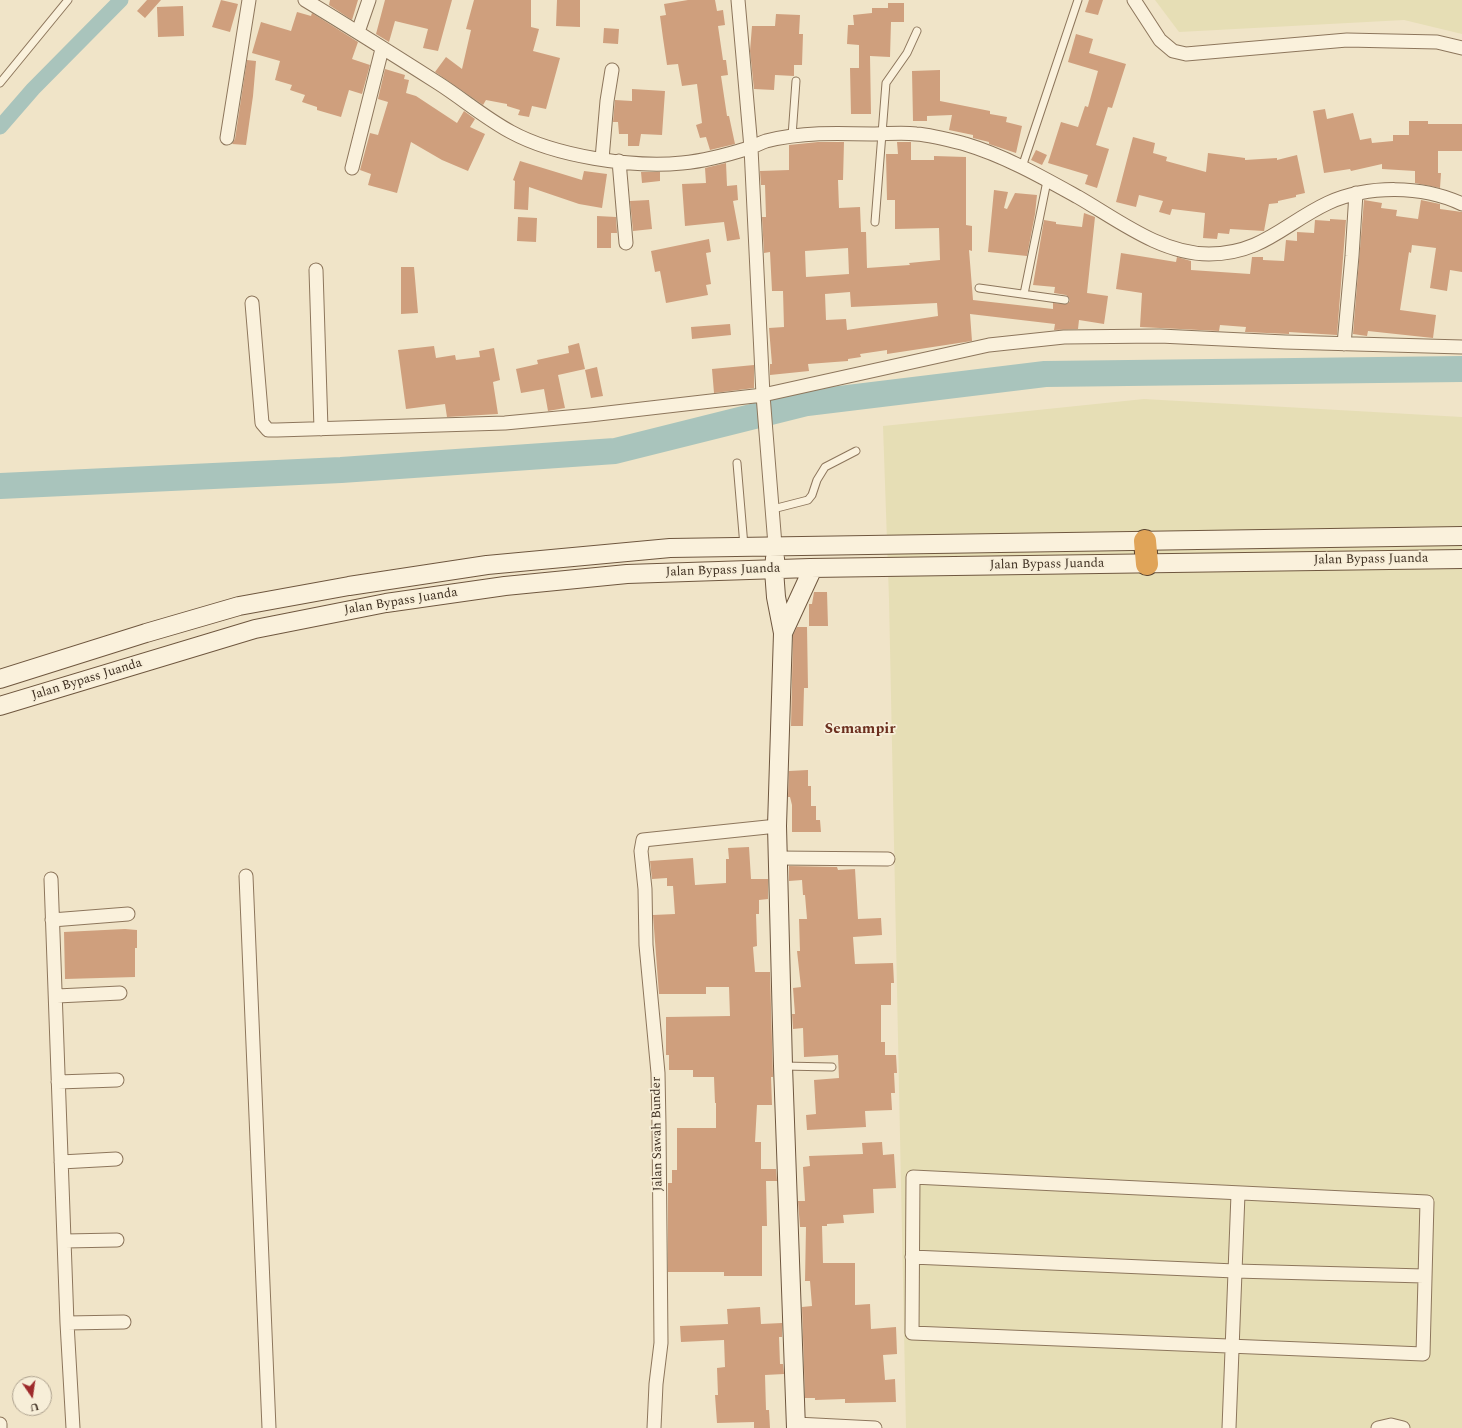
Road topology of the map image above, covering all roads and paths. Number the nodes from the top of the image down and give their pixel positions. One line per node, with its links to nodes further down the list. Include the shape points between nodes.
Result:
1 (68, 0): 14 (lane)
2 (249, 0): 17 (street)
3 (305, 0): 9 (street)
4 (369, 0): 9 (street)
5 (738, 0): 18 (street)
6 (1078, 0): 21 (lane)
7 (1134, 0): 10 (street, via 1160,40 1173,51 1186,54 1348,40 1437,42)
8 (917, 31): 15 (lane, via 907,53 886,83)
9 (358, 32): 11 (street)
10 (1462, 48)
11 (382, 49): 19 (street, via 513,134 549,147); 22 (street)
12 (612, 70): 19 (street, via 606,101)
13 (796, 81): 16 (lane)
14 (0, 82)
15 (881, 134): 16 (street, via 825,133); 21 (street, via 916,134 965,145); 26 (lane)
16 (792, 136): 18 (street, via 763,142)
17 (227, 138)
18 (750, 148): 20 (street, via 718,157 680,163); 35 (street)
19 (602, 159): 20 (street)
20 (619, 161): 27 (street)
21 (1022, 167): 23 (street)
22 (352, 168)
23 (1047, 181): 24 (street, via 1160,243 1189,252 1208,254 1229,252 1257,244 1329,202); 30 (lane)
24 (1356, 193): 25 (street, via 1381,190 1424,193 1453,199); 33 (street)
25 (1462, 204)
26 (875, 222)
27 (626, 243)
28 (316, 270): 36 (street)
29 (979, 288): 30 (lane)
30 (1024, 294): 31 (lane)
31 (1065, 300)
32 (252, 303): 36 (street, via 263,426 268,430)
33 (1344, 344): 34 (street); 35 (street, via 1160,336 1058,338 989,345)
34 (1462, 347)
35 (764, 399): 36 (street, via 505,422); 39 (street)
36 (320, 428)
37 (856, 451): 39 (lane, via 825,467 808,500)
38 (737, 462): 43 (lane)
39 (773, 509): 42 (street)
40 (1462, 536): 41 (main road, Jalan Bypass Juanda)
41 (1145, 541): 42 (main road, Jalan Bypass Juanda); 45 (highway)
42 (775, 545): 43 (main road, Jalan Bypass Juanda); 47 (main road)
43 (744, 547): 48 (main road, Jalan Bypass Juanda, via 670,548 487,565)
44 (1462, 559): 45 (main road, Jalan Bypass Juanda)
45 (1147, 564): 46 (main road, Jalan Bypass Juanda)
46 (813, 568): 47 (main road, Jalan Bypass Juanda); 50 (main road)
47 (774, 570): 49 (main road, Jalan Bypass Juanda, via 627,574 505,586); 50 (main road)
48 (415, 577): 49 (main road, via 414,589); 51 (main road, Jalan Bypass Juanda, via 239,606)
49 (421, 599): 52 (main road, Jalan Bypass Juanda, via 386,603 255,629)
50 (783, 633): 53 (main road)
51 (0, 679)
52 (0, 706)
53 (777, 826): 54 (main road); 83 (street, Jalan Sawah Bunder, via 642,840 646,945 658,1073 661,1344)
54 (778, 858): 55 (street); 62 (main road)
55 (888, 858)
56 (246, 876): 82 (street)
57 (51, 879): 59 (street)
58 (128, 914): 59 (street)
59 (52, 920): 61 (street)
60 (120, 993): 61 (street)
61 (57, 996): 65 (street)
62 (783, 1066): 63 (lane); 78 (main road)
63 (832, 1066)
64 (117, 1080): 65 (street)
65 (58, 1082): 67 (street)
66 (116, 1159): 67 (street)
67 (62, 1162): 70 (street)
68 (1238, 1194): 71 (street, via 913,1177); 72 (street); 73 (street, via 1427,1202)
69 (117, 1240): 70 (street)
70 (65, 1241): 75 (street)
71 (912, 1257): 72 (street); 76 (street, via 912,1333)
72 (1235, 1271): 73 (street); 76 (street)
73 (1424, 1276): 76 (street, via 1423,1354)
74 (124, 1322): 75 (street)
75 (67, 1323): 81 (street)
76 (1232, 1346): 85 (street)
77 (0, 1424): 80 (street)
78 (796, 1426): 79 (street)
79 (848, 1427): 84 (street)
80 (0, 1428)
81 (73, 1428)
82 (268, 1428)
83 (654, 1428)
84 (875, 1428)
85 (1229, 1428)
86 (1378, 1428): 87 (street, via 1391,1425)
87 (1403, 1428)

